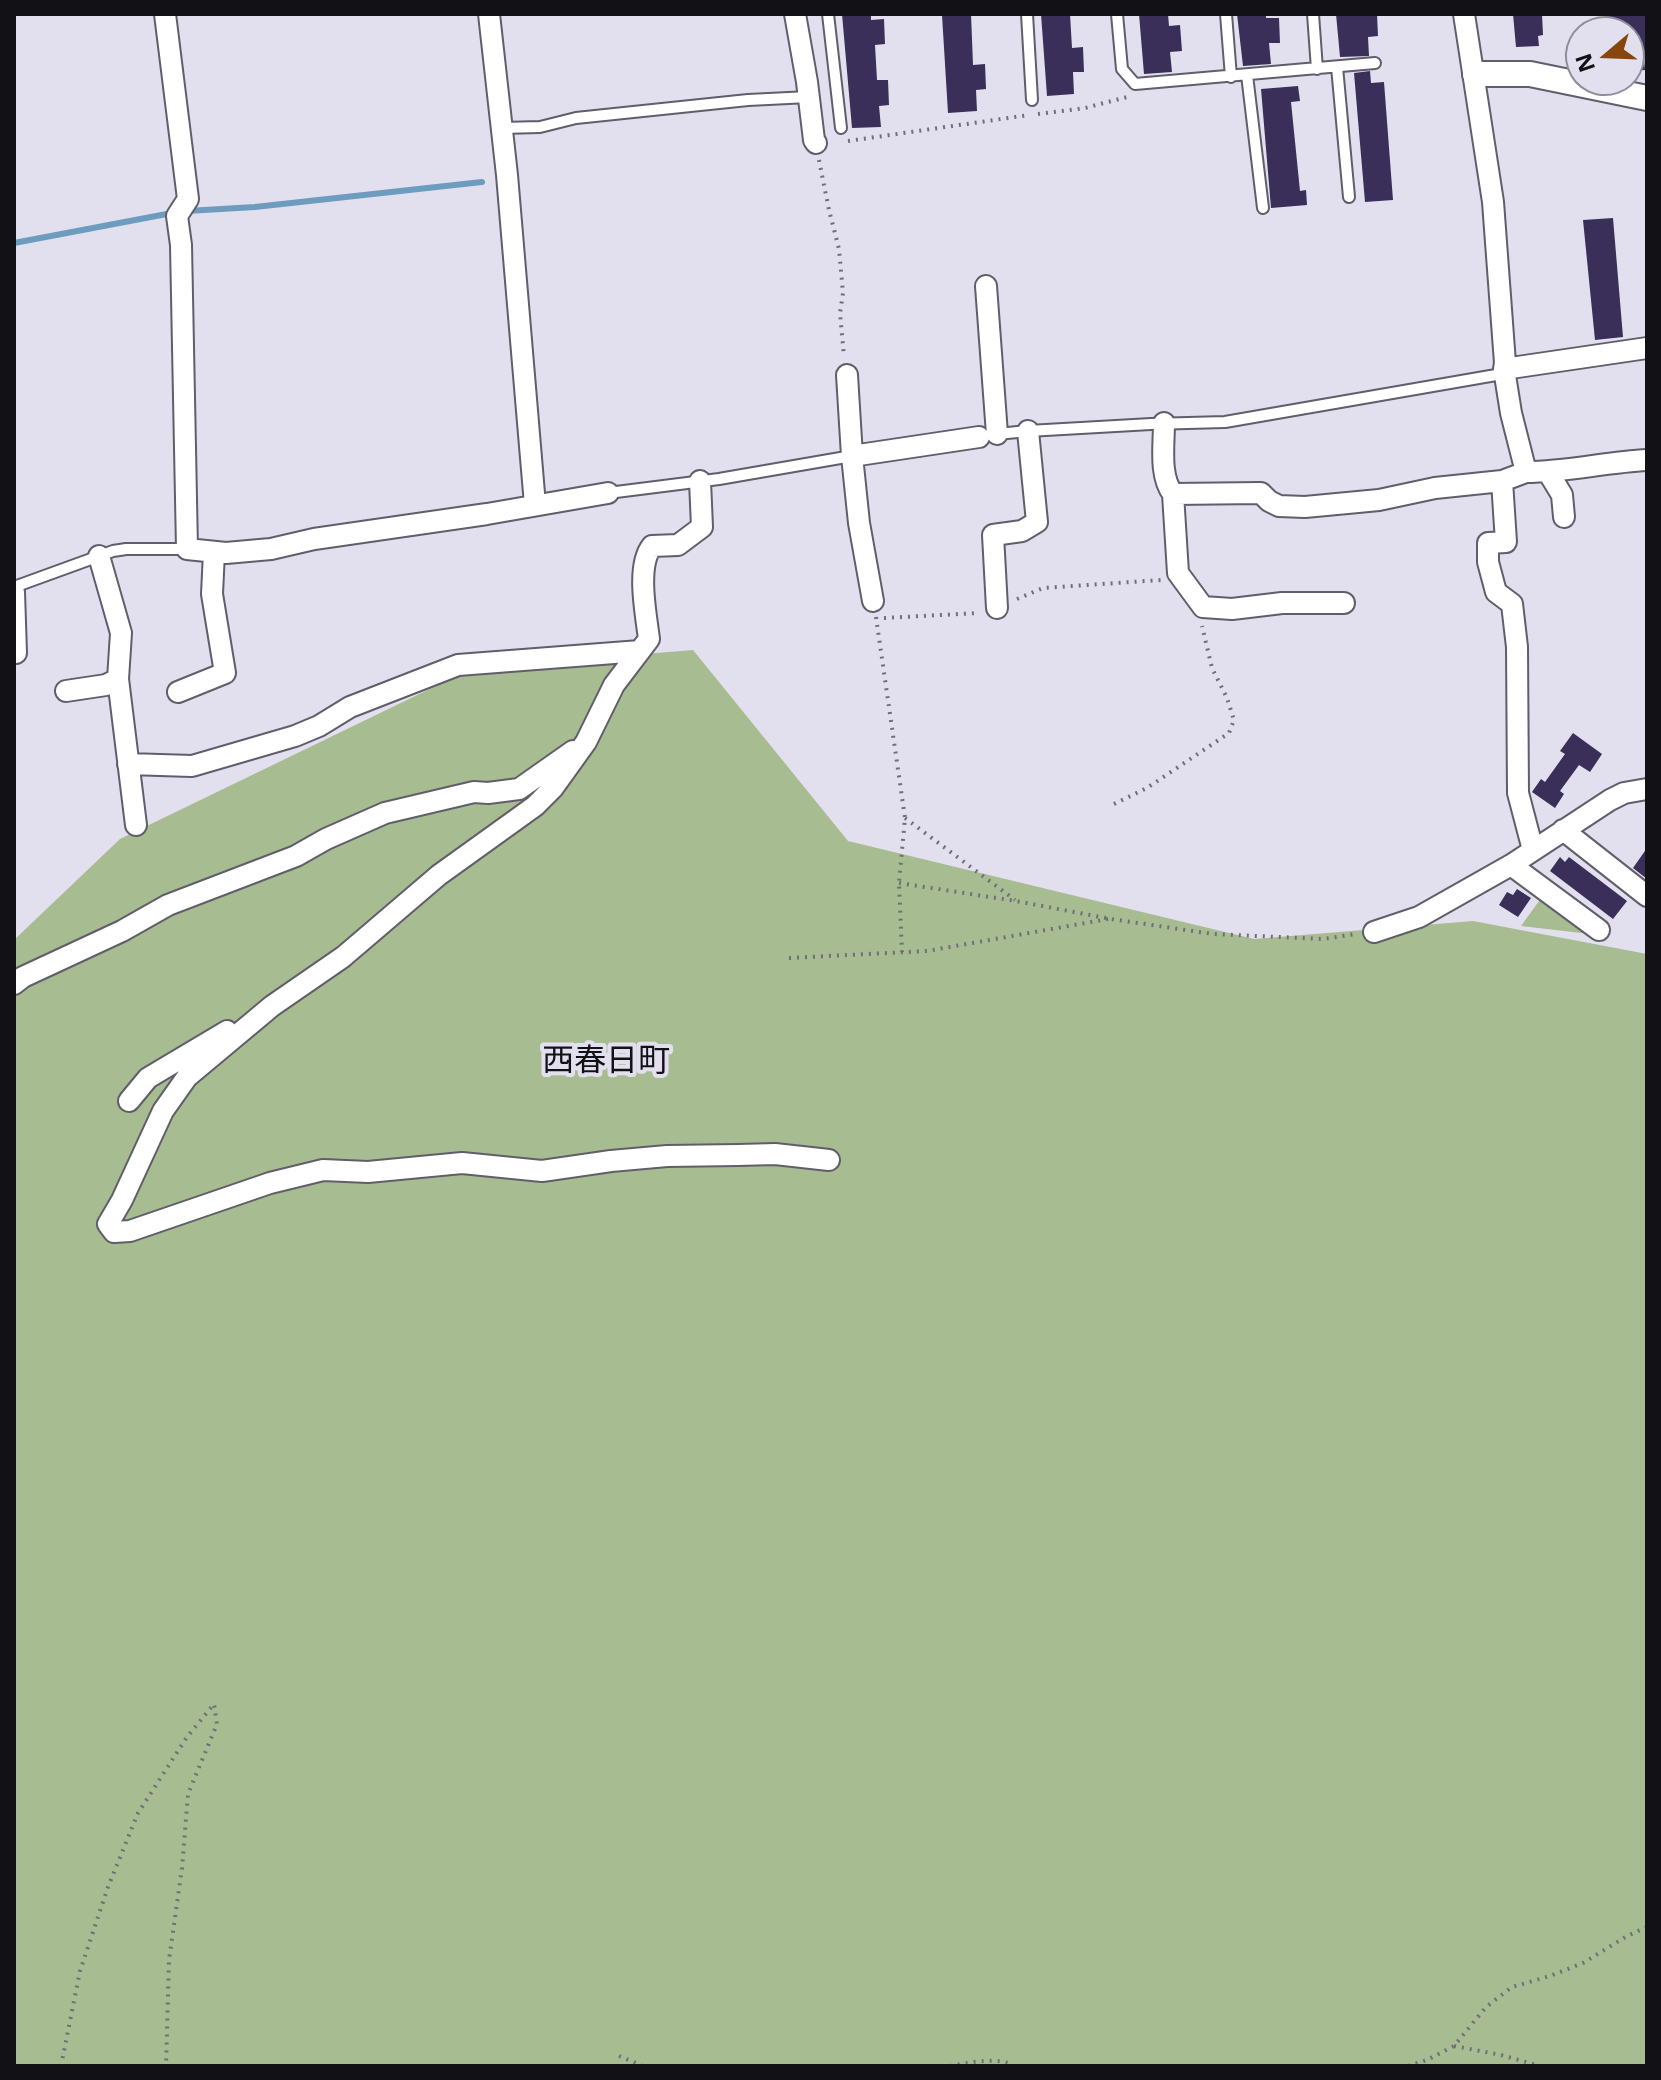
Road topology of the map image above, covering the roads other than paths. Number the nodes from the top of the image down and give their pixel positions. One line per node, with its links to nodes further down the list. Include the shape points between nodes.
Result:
1 (165, 14): 41 (street, via 188,199 177,216)
2 (489, 14): 19 (street)
3 (795, 14): 16 (street)
4 (828, 14): 20 (lane)
5 (1027, 14): 18 (lane)
6 (1117, 14): 15 (lane, via 1122,69 1135,84)
7 (1226, 14): 15 (lane)
8 (1313, 14): 12 (lane)
9 (1464, 14): 13 (street)
10 (1375, 63): 11 (lane)
11 (1337, 67): 12 (lane); 22 (lane)
12 (1317, 69): 14 (lane)
13 (1475, 74): 17 (street, via 1530,74); 26 (street, via 1493,202)
14 (1247, 75): 15 (lane); 23 (lane)
15 (1231, 77)
16 (809, 97): 19 (lane); 21 (street)
17 (1647, 98)
18 (1032, 100)
19 (502, 128): 39 (street)
20 (841, 128)
21 (816, 143)
22 (1349, 197)
23 (1263, 208)
24 (986, 286): 30 (street, via 999,331)
25 (1647, 348): 26 (street)
26 (1504, 369): 28 (lane, via 1496,375 1225,422); 33 (street)
27 (847, 375): 31 (street)
28 (1164, 423): 29 (lane); 38 (street, via 1164,469)
29 (1028, 431): 30 (lane); 46 (street, via 1037,522 1022,531 993,535)
30 (988, 436): 31 (street)
31 (852, 456): 35 (lane); 47 (street)
32 (1647, 460): 34 (street)
33 (1526, 472): 34 (street); 36 (street)
34 (1548, 472): 40 (street, via 1562,495)
35 (700, 481): 37 (lane); 48 (street, via 702,527 678,545 652,546 645,554 649,639)
36 (1502, 481): 38 (street, via 1305,507 1279,506 1261,493); 58 (street, via 1506,542 1488,543 1488,562 1496,592 1512,604 1518,793)
37 (608, 493): 39 (street)
38 (1173, 494): 45 (street, via 1178,573 1203,607)
39 (535, 505): 42 (street, via 271,549)
40 (1564, 517)
41 (187, 549): 42 (street); 43 (lane, via 126,549)
42 (214, 552): 52 (street, via 212,594 225,673)
43 (99, 556): 44 (lane); 50 (street, via 121,633)
44 (14, 590): 49 (street)
45 (1344, 603)
46 (997, 608)
47 (875, 609)
48 (640, 651): 53 (street, via 614,685); 54 (street, via 458,665 350,707 295,736 192,766)
49 (16, 653)
50 (118, 679): 51 (street); 54 (street)
51 (66, 691)
52 (178, 692)
53 (586, 742): 63 (street, via 519,789 474,792 385,813 296,856 168,905); 64 (street, via 535,806 439,875 343,957)
54 (128, 764): 56 (street)
55 (1647, 789): 57 (street, via 1624,793)
56 (136, 825)
57 (1563, 830): 58 (street); 60 (street)
58 (1533, 850): 59 (street)
59 (1511, 865): 61 (street); 62 (street, via 1419,917)
60 (1647, 896)
61 (1599, 930)
62 (1374, 932)
63 (14, 984)
64 (269, 1008): 65 (street, via 148,1078); 66 (street, via 187,1077 163,1111 108,1224 114,1232 323,1170 368,1172 462,1163 542,1171 667,1156 775,1154)
65 (129, 1101)
66 (829, 1160)

